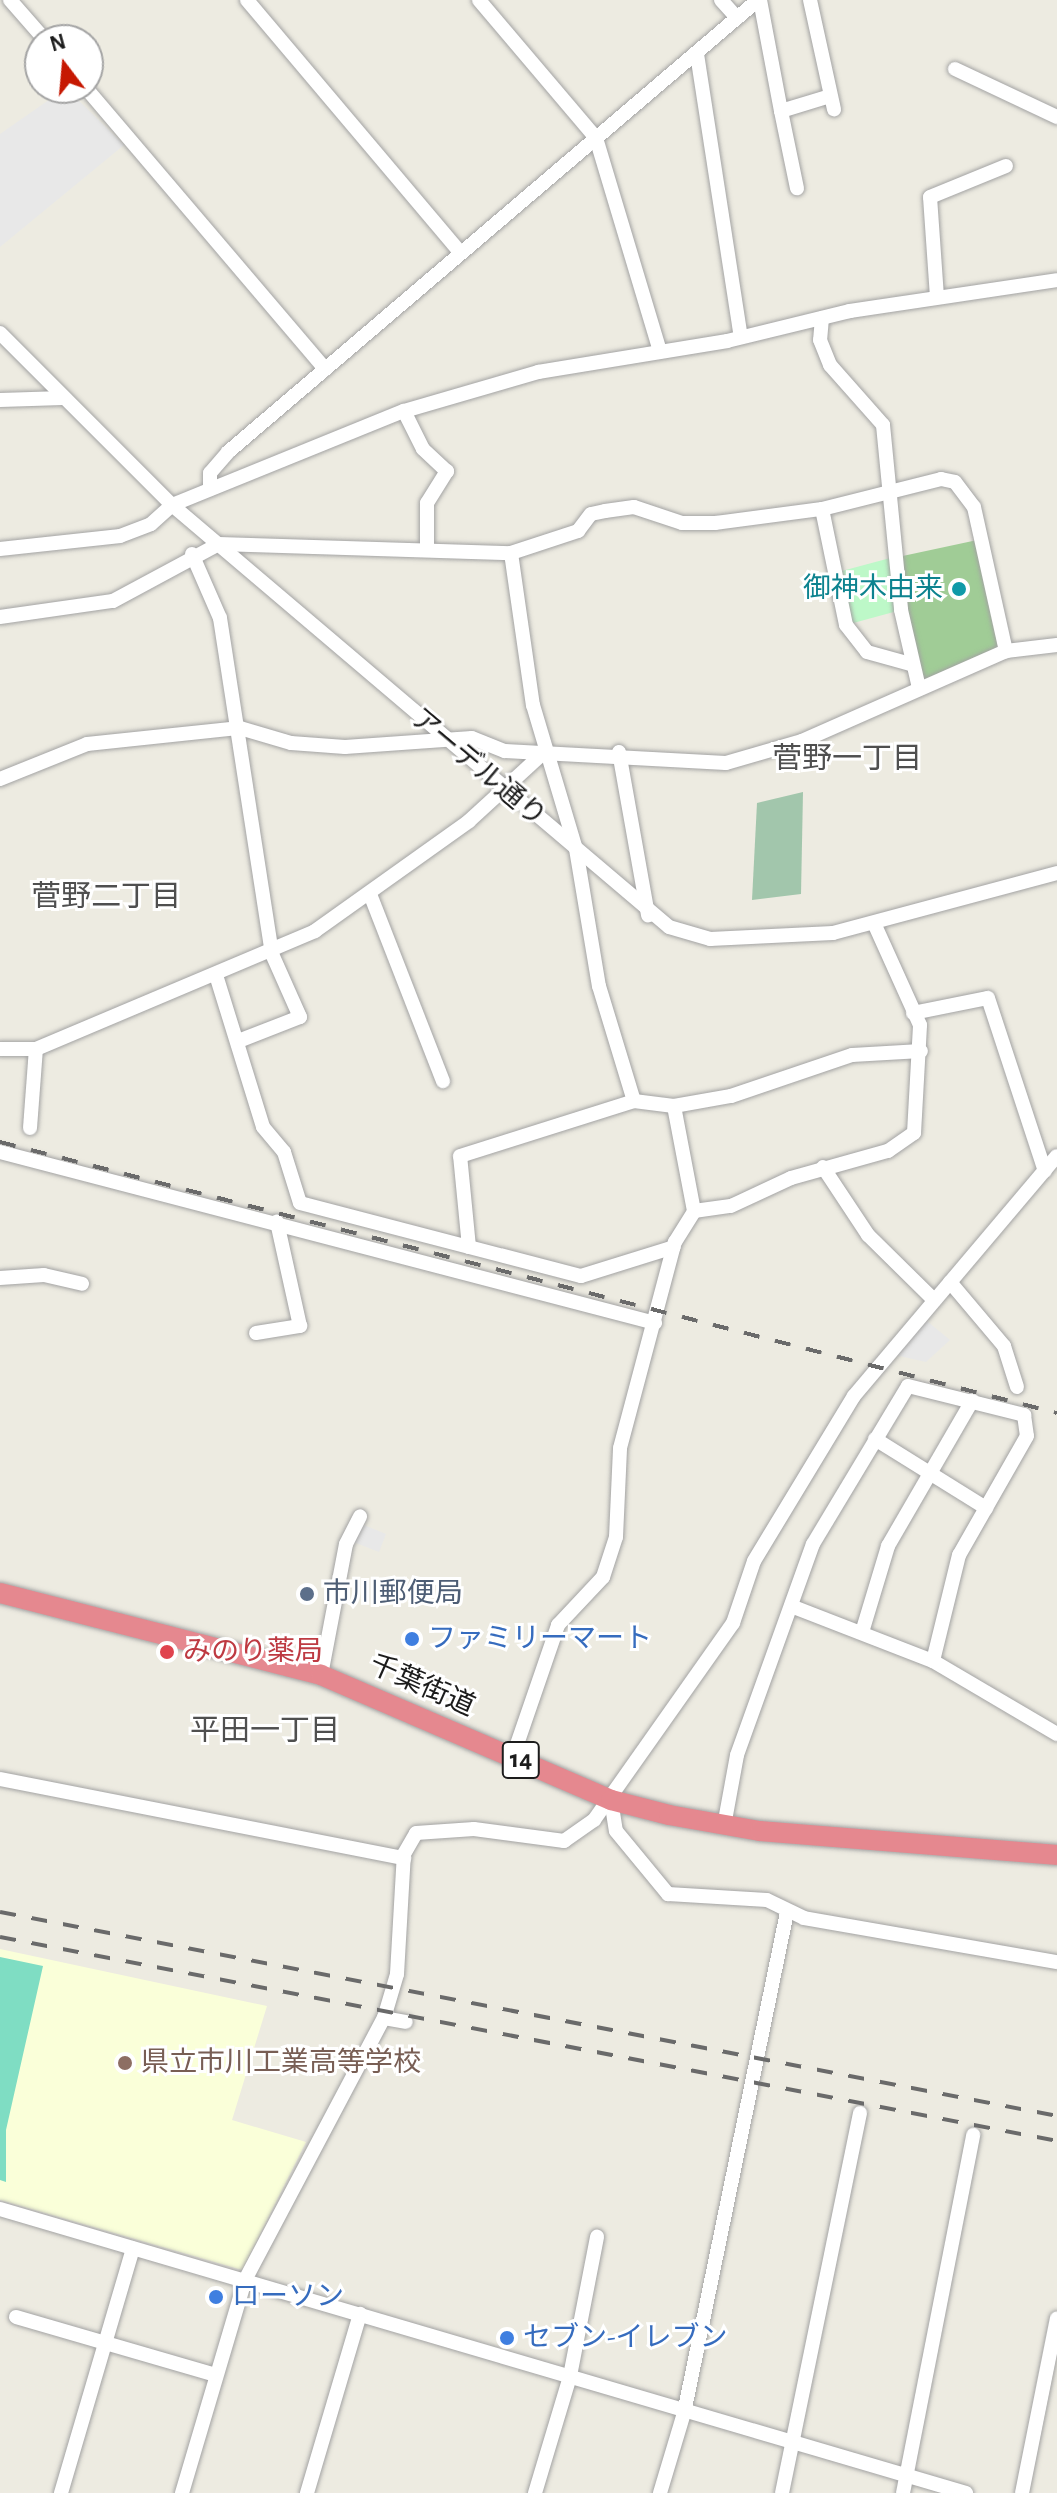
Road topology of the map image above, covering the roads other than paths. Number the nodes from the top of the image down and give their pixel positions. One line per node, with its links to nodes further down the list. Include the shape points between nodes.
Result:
1 (10, 0): 8 (street)
2 (247, 0): 17 (street)
3 (479, 0): 14 (street)
4 (721, 0): 7 (street)
5 (759, 0): 7 (street); 12 (street)
6 (810, 0): 12 (street, via 832,102)
7 (737, 18): 9 (street)
8 (31, 24)
9 (697, 54): 14 (street); 22 (street)
10 (955, 69): 13 (street)
11 (100, 104): 25 (street)
12 (781, 111): 16 (street)
13 (1057, 117)
14 (596, 138): 17 (street); 24 (street)
15 (1006, 166): 19 (street, via 930,197)
16 (797, 188)
17 (461, 253): 25 (street)
18 (1057, 280): 19 (street)
19 (937, 297): 20 (street)
20 (822, 318): 22 (street); 29 (street, via 820,340 830,365 879,414)
21 (0, 333): 23 (street, アーデル通り)
22 (741, 337): 24 (street)
23 (7, 348): 26 (street, アーデル通り)
24 (660, 352): 28 (street, via 538,372)
25 (325, 369): 30 (street, via 228,452 210,473)
26 (63, 398): 27 (street); 31 (street, アーデル通り)
27 (0, 400)
28 (404, 411): 30 (street); 35 (street, via 423,449 447,471 427,503)
29 (891, 487): 32 (street); 40 (street, via 955,482 974,507); 41 (street)
30 (210, 489): 31 (street)
31 (172, 505): 33 (street, アーデル通り); 34 (street, via 151,524 120,536)
32 (822, 509): 36 (street, via 715,523 682,523 634,507 605,511 591,514 578,531); 41 (street, via 846,625 867,652)
33 (219, 544): 35 (street); 37 (street); 44 (street, アーデル通り)
34 (0, 549)
35 (427, 549): 36 (street)
36 (511, 553): 46 (street, via 533,705)
37 (192, 554): 38 (street, via 113,601); 43 (street, via 215,594)
38 (0, 617)
39 (1057, 645): 40 (street)
40 (1006, 651): 42 (street)
41 (910, 664): 42 (street)
42 (919, 688): 45 (street, via 752,758 697,763)
43 (240, 728): 44 (street, via 291,743 345,747); 47 (street, via 87,744); 54 (street)
44 (443, 742): 46 (street, via 472,738); 48 (street, アーデル通り)
45 (619, 752): 46 (street); 52 (street)
46 (547, 754): 48 (street); 49 (street)
47 (0, 779)
48 (502, 790): 49 (street, アーデル通り); 51 (street)
49 (576, 849): 52 (street, アーデル通り); 62 (street, via 599,986)
50 (1057, 873): 53 (street, アーデル通り)
51 (370, 894): 54 (street); 61 (street)
52 (648, 915): 53 (street, アーデル通り, via 710,939 807,936)
53 (874, 923): 56 (street)
54 (272, 954): 55 (street); 57 (street, via 300,1017)
55 (216, 975): 57 (street); 59 (street)
56 (913, 1013): 60 (street); 68 (street, via 988,998)
57 (241, 1040): 71 (street, via 263,1127 284,1152 300,1203)
58 (0, 1049): 59 (street)
59 (36, 1049): 64 (street)
60 (921, 1051): 63 (street, via 852,1055 772,1086); 67 (street, via 914,1133 888,1151)
61 (443, 1081)
62 (634, 1101): 63 (street); 71 (street, via 460,1156)
63 (674, 1106): 69 (street)
64 (30, 1128)
65 (0, 1152): 70 (street)
66 (1057, 1156): 68 (street)
67 (823, 1167): 69 (street, via 731,1206); 76 (street, via 860,1226)
68 (1045, 1171): 74 (street)
69 (694, 1211): 72 (street)
70 (277, 1222): 77 (street); 78 (street, via 300,1326)
71 (469, 1247): 72 (street, via 581,1276)
72 (674, 1247): 77 (street)
73 (0, 1278): 75 (street, via 44,1275)
74 (950, 1282): 76 (street); 79 (street, via 1004,1346)
75 (82, 1284)
76 (934, 1300): 93 (street, via 854,1396 754,1561 733,1623)
77 (655, 1323): 91 (street, via 620,1448 616,1537 603,1577 558,1625)
78 (256, 1333)
79 (1017, 1387)
80 (972, 1401): 81 (street, via 908,1386); 82 (street); 83 (street, via 1024,1415 1027,1436)
81 (875, 1439): 82 (street); 86 (street, via 813,1544)
82 (931, 1474): 83 (street); 87 (street, via 888,1546)
83 (986, 1508): 88 (street, via 959,1555)
84 (360, 1516): 89 (street, via 346,1544)
85 (0, 1593): 89 (highway, 千葉街道 / 14)
86 (791, 1606): 87 (street); 94 (street, via 737,1755)
87 (863, 1629): 88 (street)
88 (933, 1661): 90 (street)
89 (321, 1675): 91 (highway, 千葉街道 / 14)
90 (1057, 1734)
91 (513, 1756): 93 (highway, 千葉街道 / 14)
92 (0, 1779): 96 (street)
93 (611, 1800): 94 (highway, 千葉街道 / 14); 96 (street, via 564,1841 499,1832 416,1833); 97 (street, via 616,1831 668,1894 767,1900)
94 (724, 1826): 95 (highway, 千葉街道 / 14)
95 (1057, 1855)
96 (404, 1858): 99 (street, via 397,1974)
97 (787, 1912): 98 (street); 113 (street)
98 (1057, 1962)
99 (384, 2018): 100 (street); 106 (street)
100 (406, 2022)
101 (860, 2113): 114 (street)
102 (973, 2135): 115 (street)
103 (0, 2209): 105 (street)
104 (597, 2237): 112 (street)
105 (133, 2248): 106 (street); 110 (street)
106 (245, 2280): 107 (street); 111 (street)
107 (360, 2314): 112 (street); 118 (street)
108 (16, 2317): 110 (street)
109 (1057, 2318): 124 (street)
110 (105, 2344): 111 (street); 116 (street)
111 (216, 2375): 117 (street)
112 (570, 2376): 113 (street); 119 (street)
113 (684, 2413): 114 (street); 120 (street)
114 (796, 2446): 115 (street); 121 (street)
115 (908, 2477): 122 (street); 123 (street)
116 (61, 2493)
117 (182, 2493)
118 (307, 2493)
119 (535, 2493)
120 (660, 2493)
121 (782, 2493)
122 (903, 2493)
123 (966, 2493)
124 (1022, 2493)

